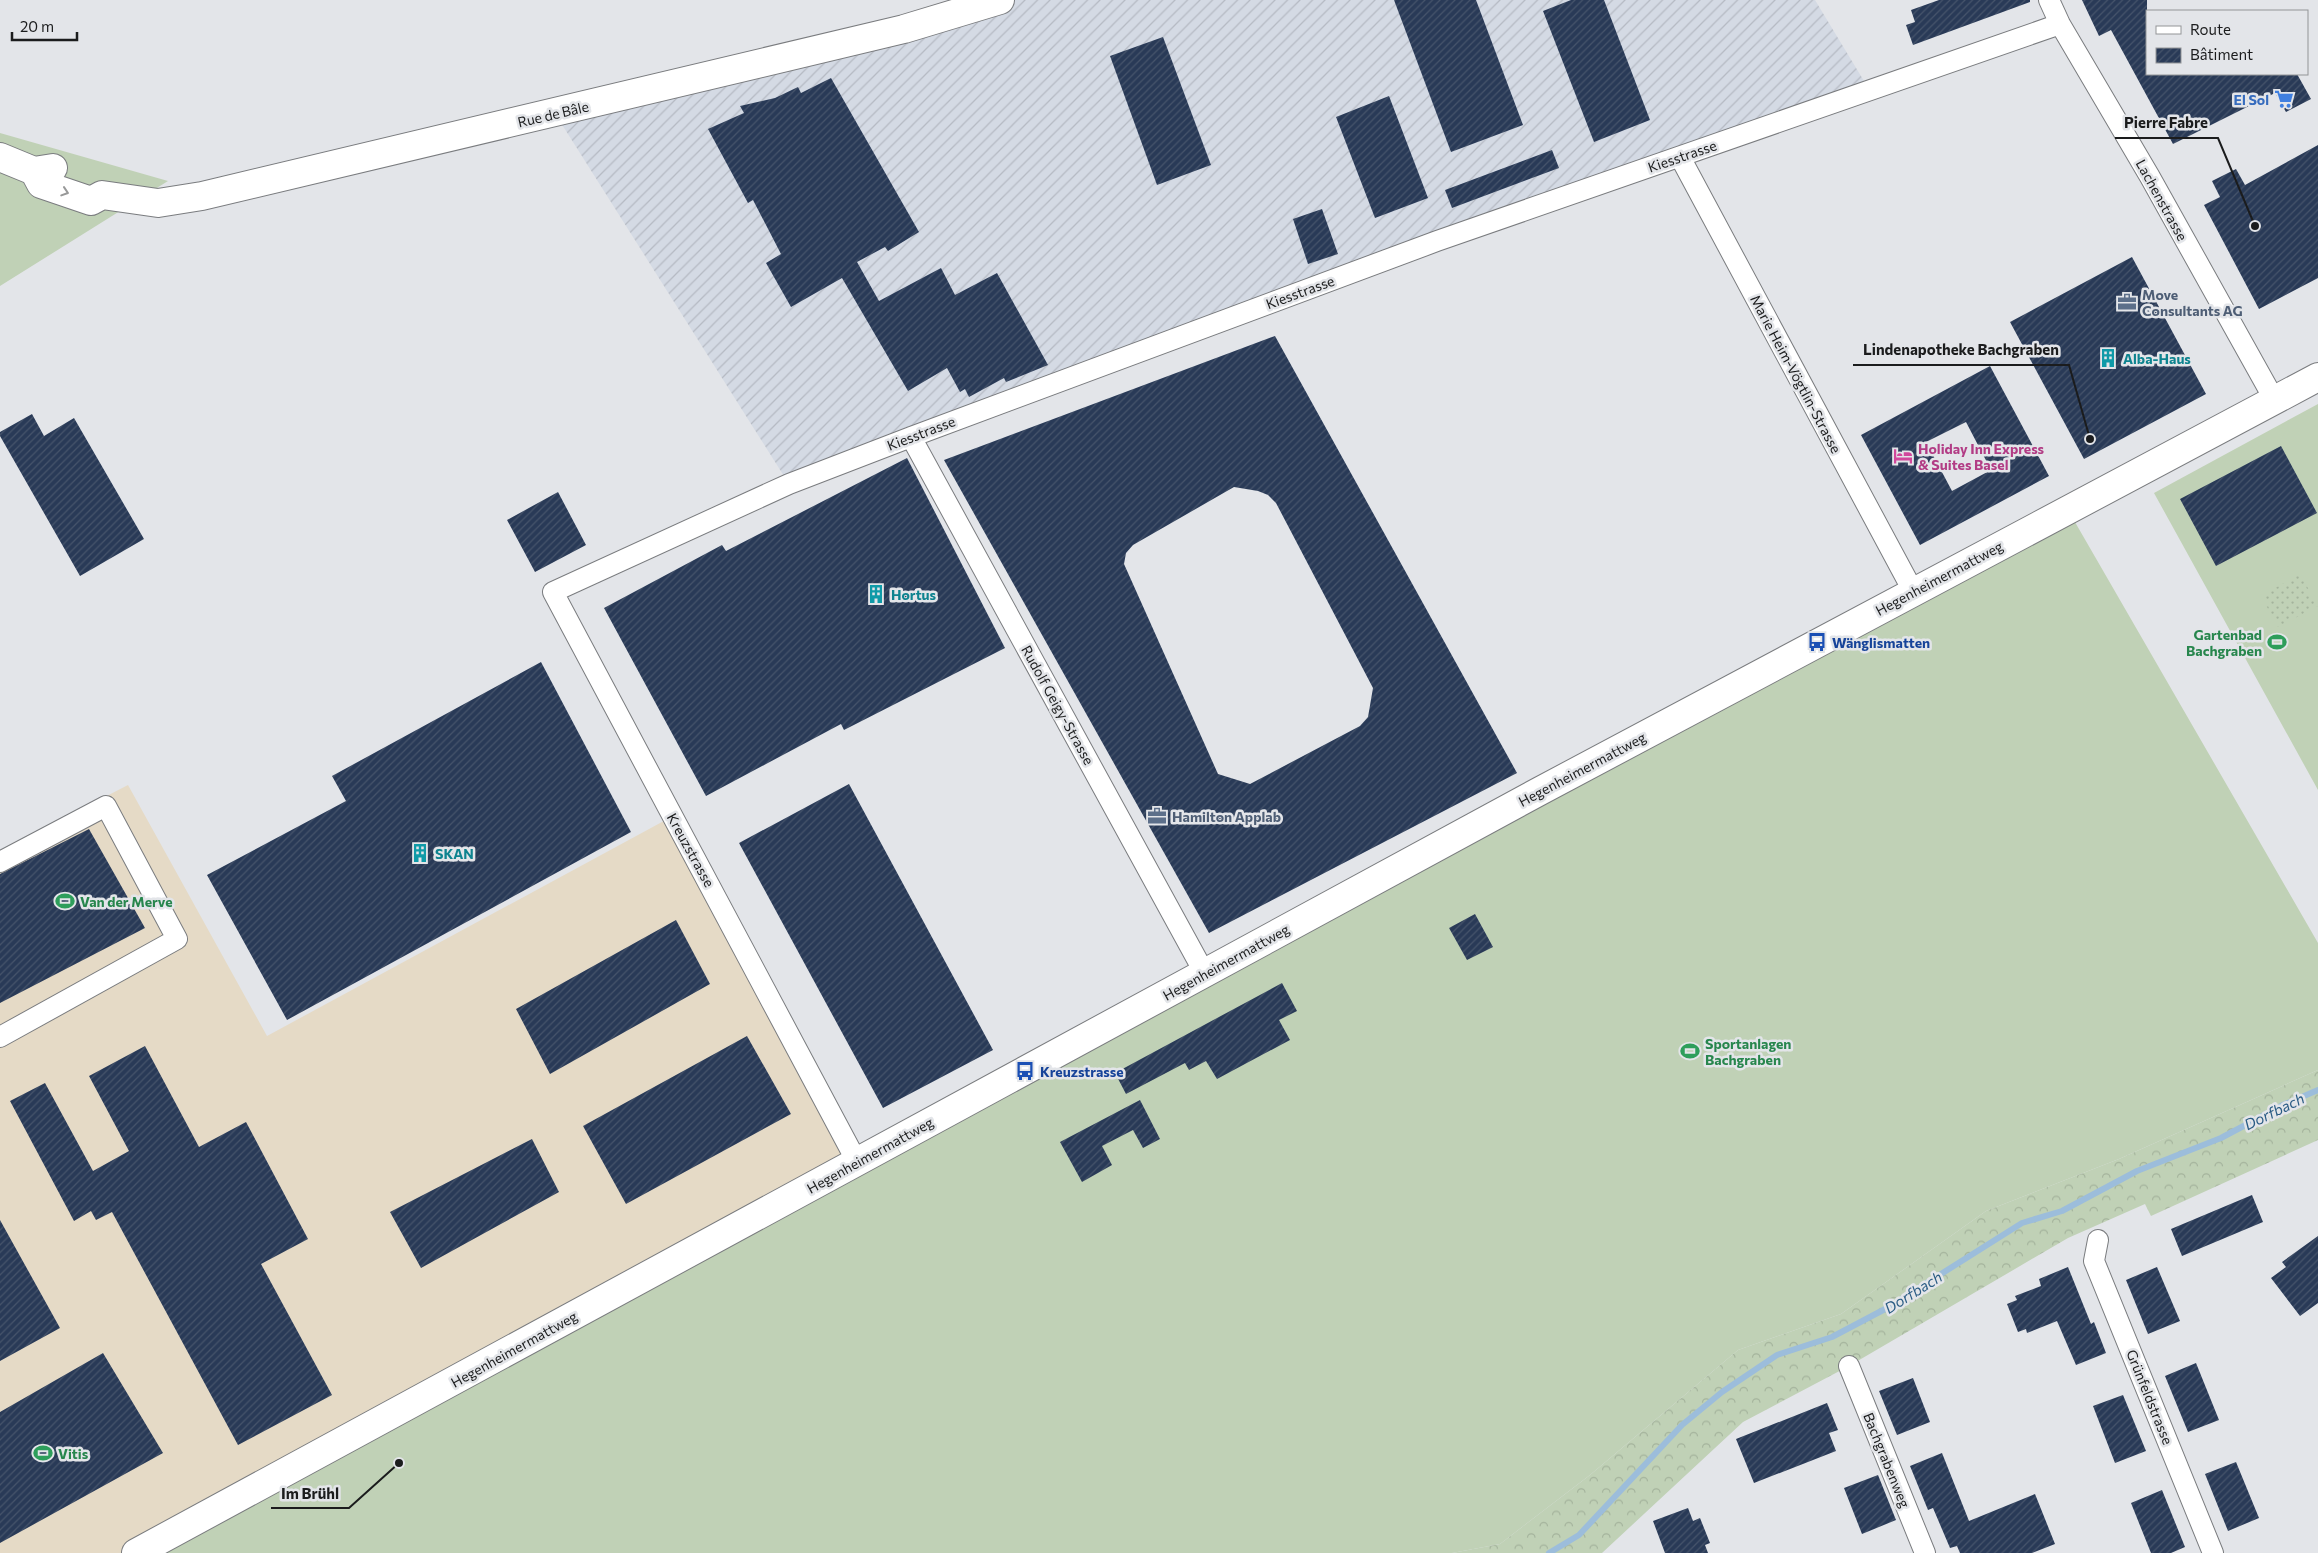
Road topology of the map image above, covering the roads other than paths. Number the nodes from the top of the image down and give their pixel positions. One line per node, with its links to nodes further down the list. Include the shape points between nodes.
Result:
1 (1000, 0): 5 (street, Rue de Bâle, via 904,29 202,196 158,203 102,195 91,201 41,184 34,171)
2 (2049, 0): 3 (street, Lachenstrasse)
3 (2060, 24): 4 (street, Kiesstrasse); 7 (street, Lachenstrasse)
4 (1680, 157): 8 (street, Kiesstrasse, via 1437,241); 10 (street, Marie Heim-Vögtlin-Strasse)
5 (0, 158)
6 (2318, 377): 7 (street, Hegenheimermattweg)
7 (2275, 401): 10 (street, Hegenheimermattweg)
8 (911, 437): 9 (street, Kiesstrasse, via 789,484); 12 (street, Rudolf Geigy-Strasse)
9 (553, 592): 14 (street, Kreuzstrasse)
10 (1913, 592): 12 (street, Hegenheimermattweg)
11 (0, 862): 13 (street, via 106,806 177,939)
12 (1205, 974): 14 (street, Hegenheimermattweg)
13 (0, 1036)
14 (857, 1162): 17 (street, Hegenheimermattweg)
15 (2098, 1240): 19 (street, Grünfeldstrasse, via 2094,1261)
16 (1849, 1366): 18 (street, Bachgrabenweg)
17 (136, 1553)
18 (1925, 1553)
19 (2213, 1553)

